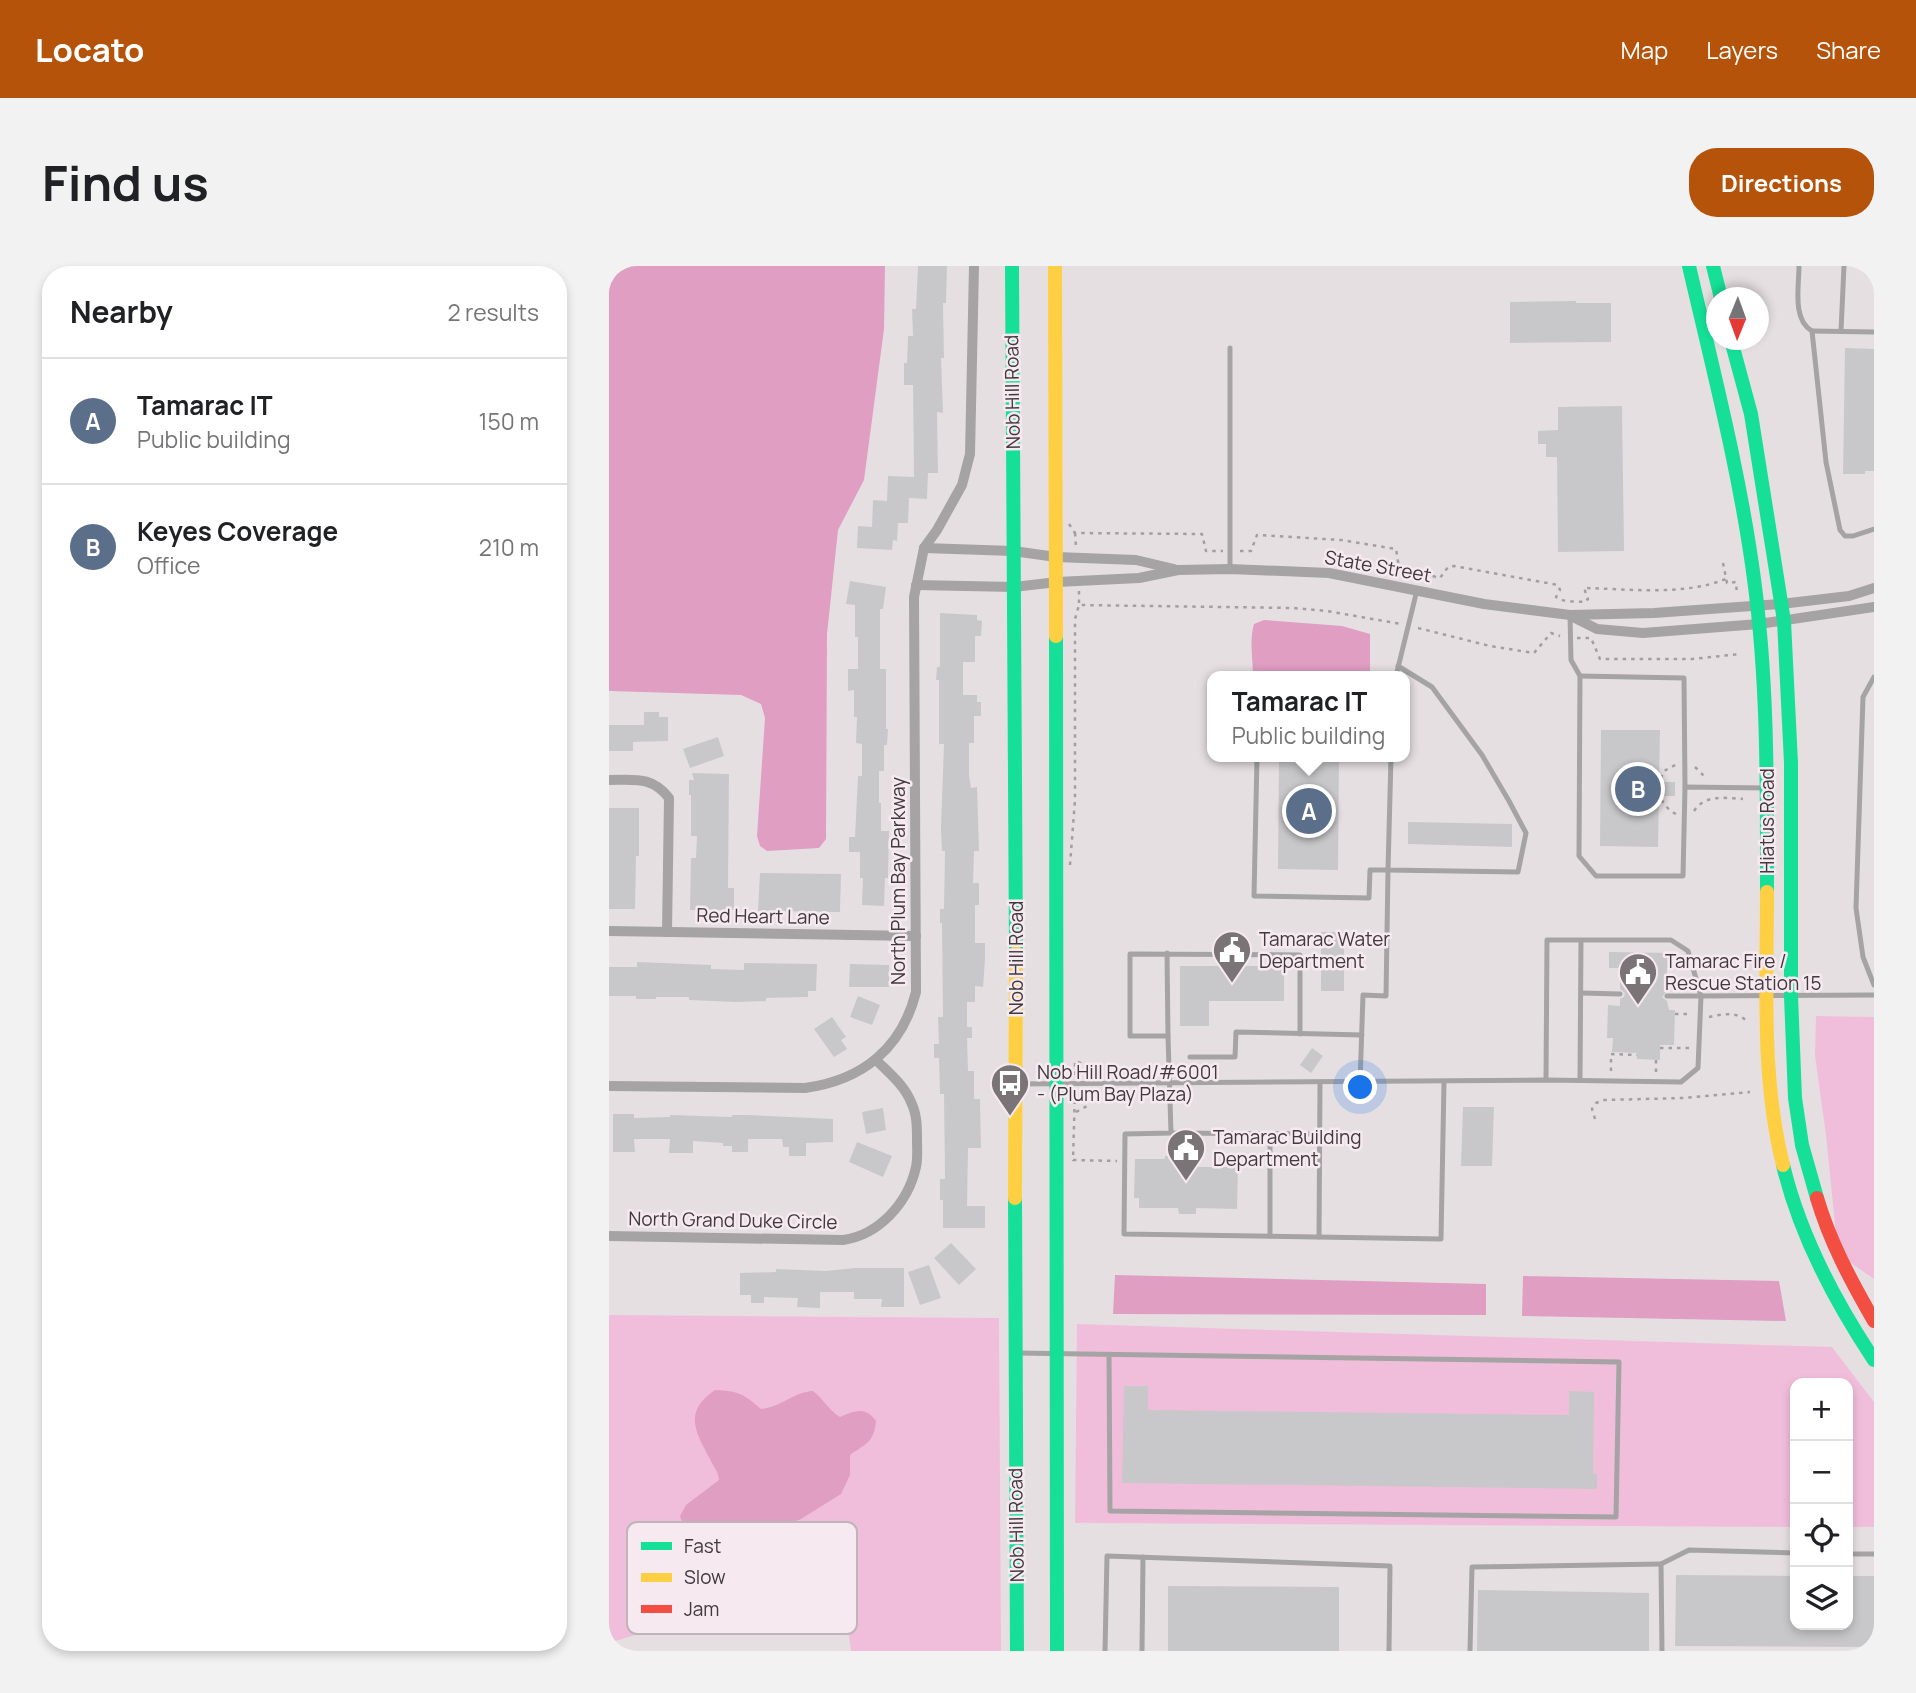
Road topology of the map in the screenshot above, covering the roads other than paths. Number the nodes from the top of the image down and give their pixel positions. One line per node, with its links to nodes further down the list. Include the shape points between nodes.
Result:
1 (974, 266): 15 (street, via 970,454 962,485)
2 (1012, 266): 16 (main road, Nob Hill Road)
3 (1055, 266): 17 (main road)
4 (1689, 266): 26 (main road, Hiatus Road, via 1735,465)
5 (1713, 266): 8 (main road)
6 (1799, 266): 9 (lane, via 1800,314)
7 (1844, 266): 10 (lane)
8 (1718, 287)
9 (1812, 331): 10 (lane); 14 (lane, via 1826,462 1840,530 1853,536)
10 (1842, 331): 11 (lane)
11 (1874, 332)
12 (1230, 348): 18 (lane)
13 (1734, 350): 25 (main road, Hiatus Road, via 1751,414)
14 (1874, 529)
15 (924, 548): 16 (street, State Street); 21 (street, North Plum Bay Parkway)
16 (1013, 551): 17 (street, State Street); 22 (main road, Nob Hill Road)
17 (1056, 557): 19 (street, State Street, via 1136,560); 20 (main road)
18 (1230, 569): 19 (street, State Street); 24 (street, State Street, via 1329,573)
19 (1178, 570): 20 (street, State Street, via 1139,578)
20 (1057, 582): 22 (street, State Street); 67 (main road)
21 (916, 585): 22 (street, State Street); 45 (street, North Plum Bay Parkway)
22 (1014, 587): 66 (main road, Nob Hill Road)
23 (1874, 588): 25 (street, State Street, via 1849,596)
24 (1417, 590): 28 (street, State Street); 31 (lane)
25 (1781, 604): 26 (street, State Street); 29 (main road, Hiatus Road)
26 (1756, 605): 28 (street, State Street); 30 (main road, Hiatus Road)
27 (1874, 607): 29 (street)
28 (1570, 615): 30 (street, State Street, via 1597,629 1643,633); 35 (lane, via 1571,660)
29 (1784, 621): 30 (street, State Street); 55 (main road, Hiatus Road, via 1791,763)
30 (1759, 624): 41 (main road, Hiatus Road)
31 (1398, 666): 32 (lane); 33 (lane)
32 (1397, 671)
33 (1406, 671)
34 (1410, 673): 42 (lane, via 1432,687 1482,755 1526,833 1518,872)
35 (1580, 676): 40 (lane, via 1684,678); 40 (lane, via 1579,856 1596,876 1683,876)
36 (1874, 677): 48 (lane, via 1863,697 1856,908 1863,957)
37 (1257, 762): 42 (lane, via 1254,896 1369,898 1370,870)
38 (1391, 762): 42 (lane)
39 (609, 779): 44 (street, via 644,780 660,786 670,798)
40 (1685, 788): 41 (lane)
41 (1767, 788): 54 (main road, Hiatus Road)
42 (1388, 870): 57 (lane, via 1386,996 1363,995)
43 (609, 931): 44 (street, Red Heart Lane)
44 (667, 932): 45 (street, Red Heart Lane)
45 (916, 936): 60 (street, North Plum Bay Parkway, via 912,1009)
46 (1581, 941): 49 (lane); 53 (lane, via 1671,940 1688,951); 61 (lane, via 1546,940)
47 (1167, 953): 56 (lane, via 1300,955); 58 (lane); 58 (lane, via 1130,954 1130,1036)
48 (1874, 985)
49 (1581, 993): 50 (lane); 62 (lane)
50 (1620, 994)
51 (1874, 995): 55 (lane)
52 (1667, 996): 53 (lane)
53 (1701, 996): 54 (lane); 62 (lane, via 1698,1068 1681,1082)
54 (1767, 996): 55 (lane); 80 (main road, Hiatus Road, via 1771,1092 1785,1177 1824,1278)
55 (1791, 996): 76 (main road, Hiatus Road, via 1795,1098 1802,1145 1825,1224)
56 (1300, 1034): 57 (lane); 59 (lane, via 1236,1032 1235,1057)
57 (1362, 1035): 65 (lane)
58 (1168, 1036): 64 (lane)
59 (1189, 1057)
60 (876, 1060): 69 (street, North Plum Bay Parkway, via 837,1082 806,1088); 73 (street, North Grand Duke Circle, via 899,1083 915,1111 916,1166 892,1214 869,1232 843,1240)
61 (1546, 1080): 62 (lane); 63 (lane)
62 (1580, 1080)
63 (1444, 1082): 65 (lane); 75 (lane, via 1441,1239)
64 (1168, 1083): 67 (lane); 68 (lane); 70 (lane)
65 (1360, 1083): 68 (lane)
66 (1016, 1084): 67 (lane); 77 (main road, Nob Hill Road)
67 (1057, 1084): 78 (main road)
68 (1320, 1084): 72 (lane)
69 (609, 1086)
70 (1171, 1133): 71 (lane); 74 (lane, via 1125,1134 1124,1234)
71 (1271, 1134): 72 (lane); 74 (lane)
72 (1320, 1134): 75 (lane)
73 (609, 1236)
74 (1270, 1236): 75 (lane)
75 (1319, 1237)
76 (1874, 1321)
77 (1014, 1353): 78 (lane); 86 (main road, Nob Hill Road)
78 (1056, 1354): 79 (lane); 87 (main road)
79 (1109, 1355): 79 (lane, via 1619,1362 1616,1517 1110,1510)
80 (1874, 1360)
81 (1790, 1553): 85 (lane, via 1689,1550)
82 (1853, 1554): 83 (lane)
83 (1874, 1554)
84 (1143, 1557): 88 (lane, via 1107,1556); 89 (lane); 90 (lane, via 1390,1566)
85 (1661, 1564): 91 (lane, via 1472,1567); 92 (lane)
86 (1017, 1651)
87 (1058, 1651)
88 (1105, 1651)
89 (1142, 1651)
90 (1389, 1651)
91 (1470, 1651)
92 (1662, 1651)

